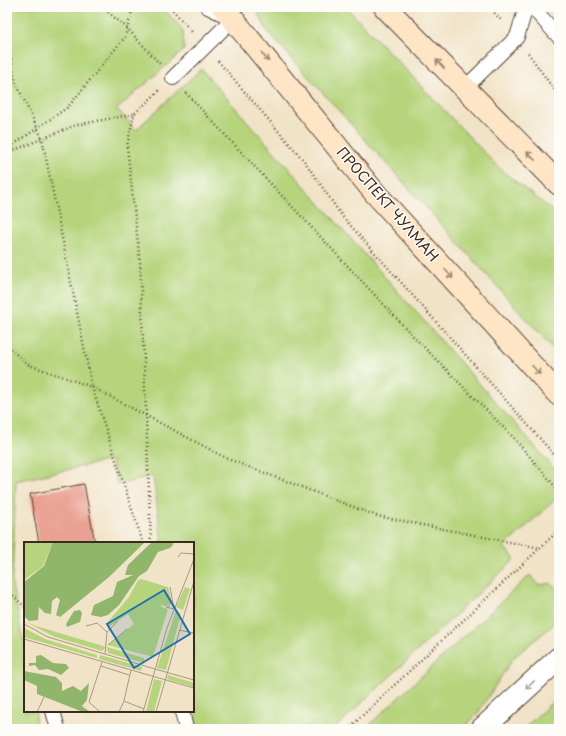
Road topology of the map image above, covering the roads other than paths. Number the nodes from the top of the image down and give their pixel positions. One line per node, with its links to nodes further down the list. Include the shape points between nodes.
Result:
1 (208, 7): 5 (lane)
2 (384, 7): 8 (main road, one-way to 2)
3 (526, 7): 8 (lane, via 517,36)
4 (532, 7): 6 (lane)
5 (235, 15): 7 (lane); 10 (main road, ПРОСПЕКТ ЧУЛМАН, one-way to 10, via 375,193)
6 (559, 37)
7 (173, 78)
8 (464, 89): 9 (main road, one-way to 8)
9 (559, 184)
10 (559, 395)
11 (559, 658): 16 (street, one-way to 16)
12 (53, 712): 14 (lane)
13 (182, 712): 15 (lane)
14 (58, 729)
15 (186, 729)
16 (482, 729)

